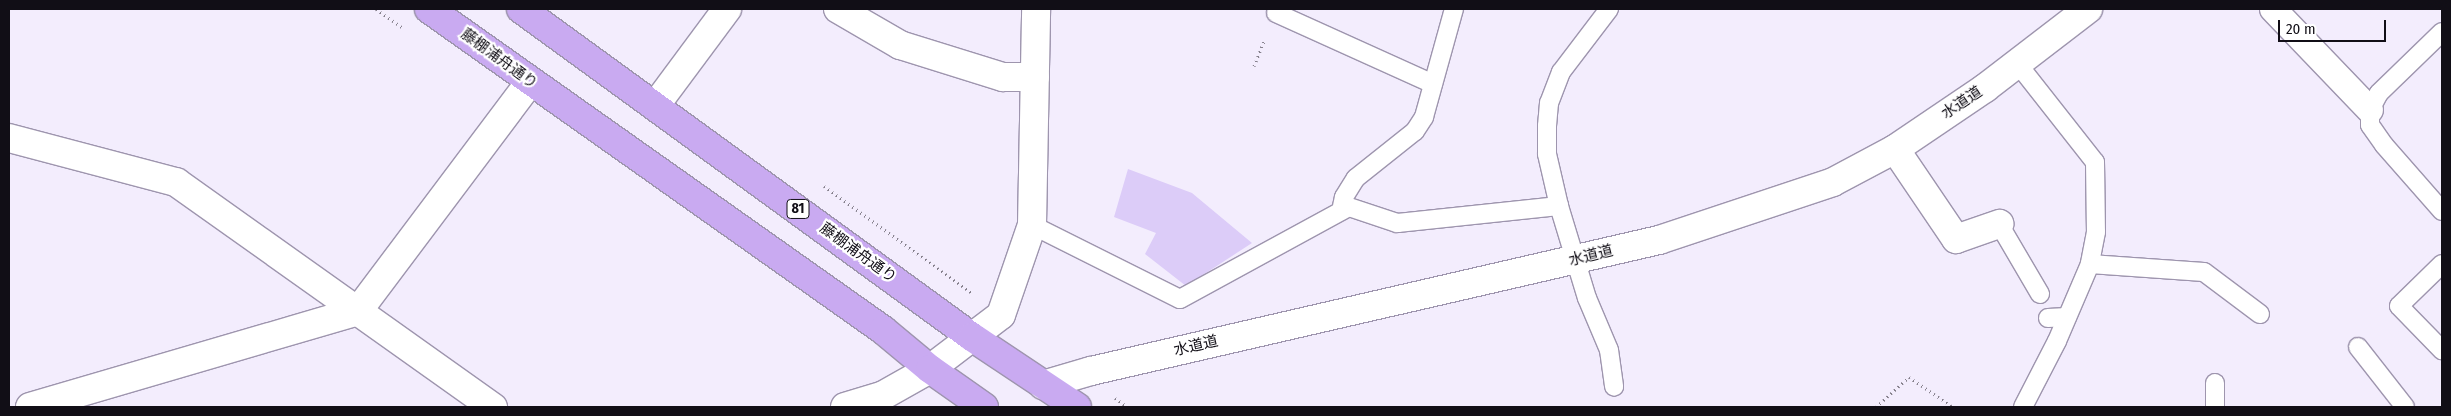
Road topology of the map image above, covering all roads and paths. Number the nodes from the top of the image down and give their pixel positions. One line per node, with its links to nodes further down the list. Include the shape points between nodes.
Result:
1 (428, 9): 14 (main road, 藤棚浦舟通り)
2 (521, 9): 16 (main road, 藤棚浦舟通り / 81)
3 (727, 9): 16 (street)
4 (838, 9): 13 (street, via 900,45 1003,77)
5 (1036, 9): 13 (street)
6 (1454, 9): 15 (lane)
7 (1609, 9): 20 (lane, via 1561,72 1549,103 1547,154)
8 (2088, 9): 12 (street, 水道道)
9 (2273, 9): 17 (street)
10 (1276, 13): 15 (lane)
11 (2442, 32): 17 (lane, via 2380,93)
12 (2017, 64): 19 (street, 水道道); 26 (lane, via 2095,162 2096,232)
13 (1035, 77): 24 (street)
14 (530, 82): 29 (street); 36 (main road, 藤棚浦舟通り, via 883,330)
15 (1433, 84): 21 (lane, via 1424,117 1415,131 1356,178 1344,197)
16 (656, 106): 33 (main road, 藤棚浦舟通り / 81)
17 (2370, 110): 22 (lane, via 2370,125 2384,145)
18 (9, 138): 29 (street, via 176,182)
19 (1895, 149): 23 (street, via 1956,239); 25 (street, 水道道, via 1833,182 1659,240)
20 (1559, 206): 21 (lane, via 1397,223 1349,207); 25 (lane)
21 (1341, 211): 24 (lane, via 1180,299)
22 (2442, 211)
23 (1999, 224): 28 (lane)
24 (1032, 225): 33 (street, via 1001,315)
25 (1575, 260): 38 (street, 水道道, via 1259,331); 39 (lane, via 1609,350)
26 (2090, 264): 30 (lane, via 2204,272); 31 (lane)
27 (2442, 264): 35 (lane, via 2399,306)
28 (2040, 294)
29 (358, 311): 41 (street); 42 (street)
30 (2260, 314)
31 (2067, 317): 32 (lane); 48 (lane)
32 (2048, 318)
33 (972, 337): 36 (street); 38 (main road, 藤棚浦舟通り / 81)
34 (2358, 347): 50 (lane)
35 (2442, 350)
36 (930, 369): 40 (street); 44 (main road, 藤棚浦舟通り)
37 (2215, 383): 49 (lane)
38 (1043, 385): 45 (main road, 藤棚浦舟通り / 81)
39 (1614, 387)
40 (879, 402): 43 (street)
41 (30, 407)
42 (493, 407)
43 (845, 407)
44 (984, 407)
45 (1076, 407)
46 (1876, 407): 47 (path, via 1909,377)
47 (1953, 407)
48 (2023, 407)
49 (2215, 407)
50 (2405, 407)

